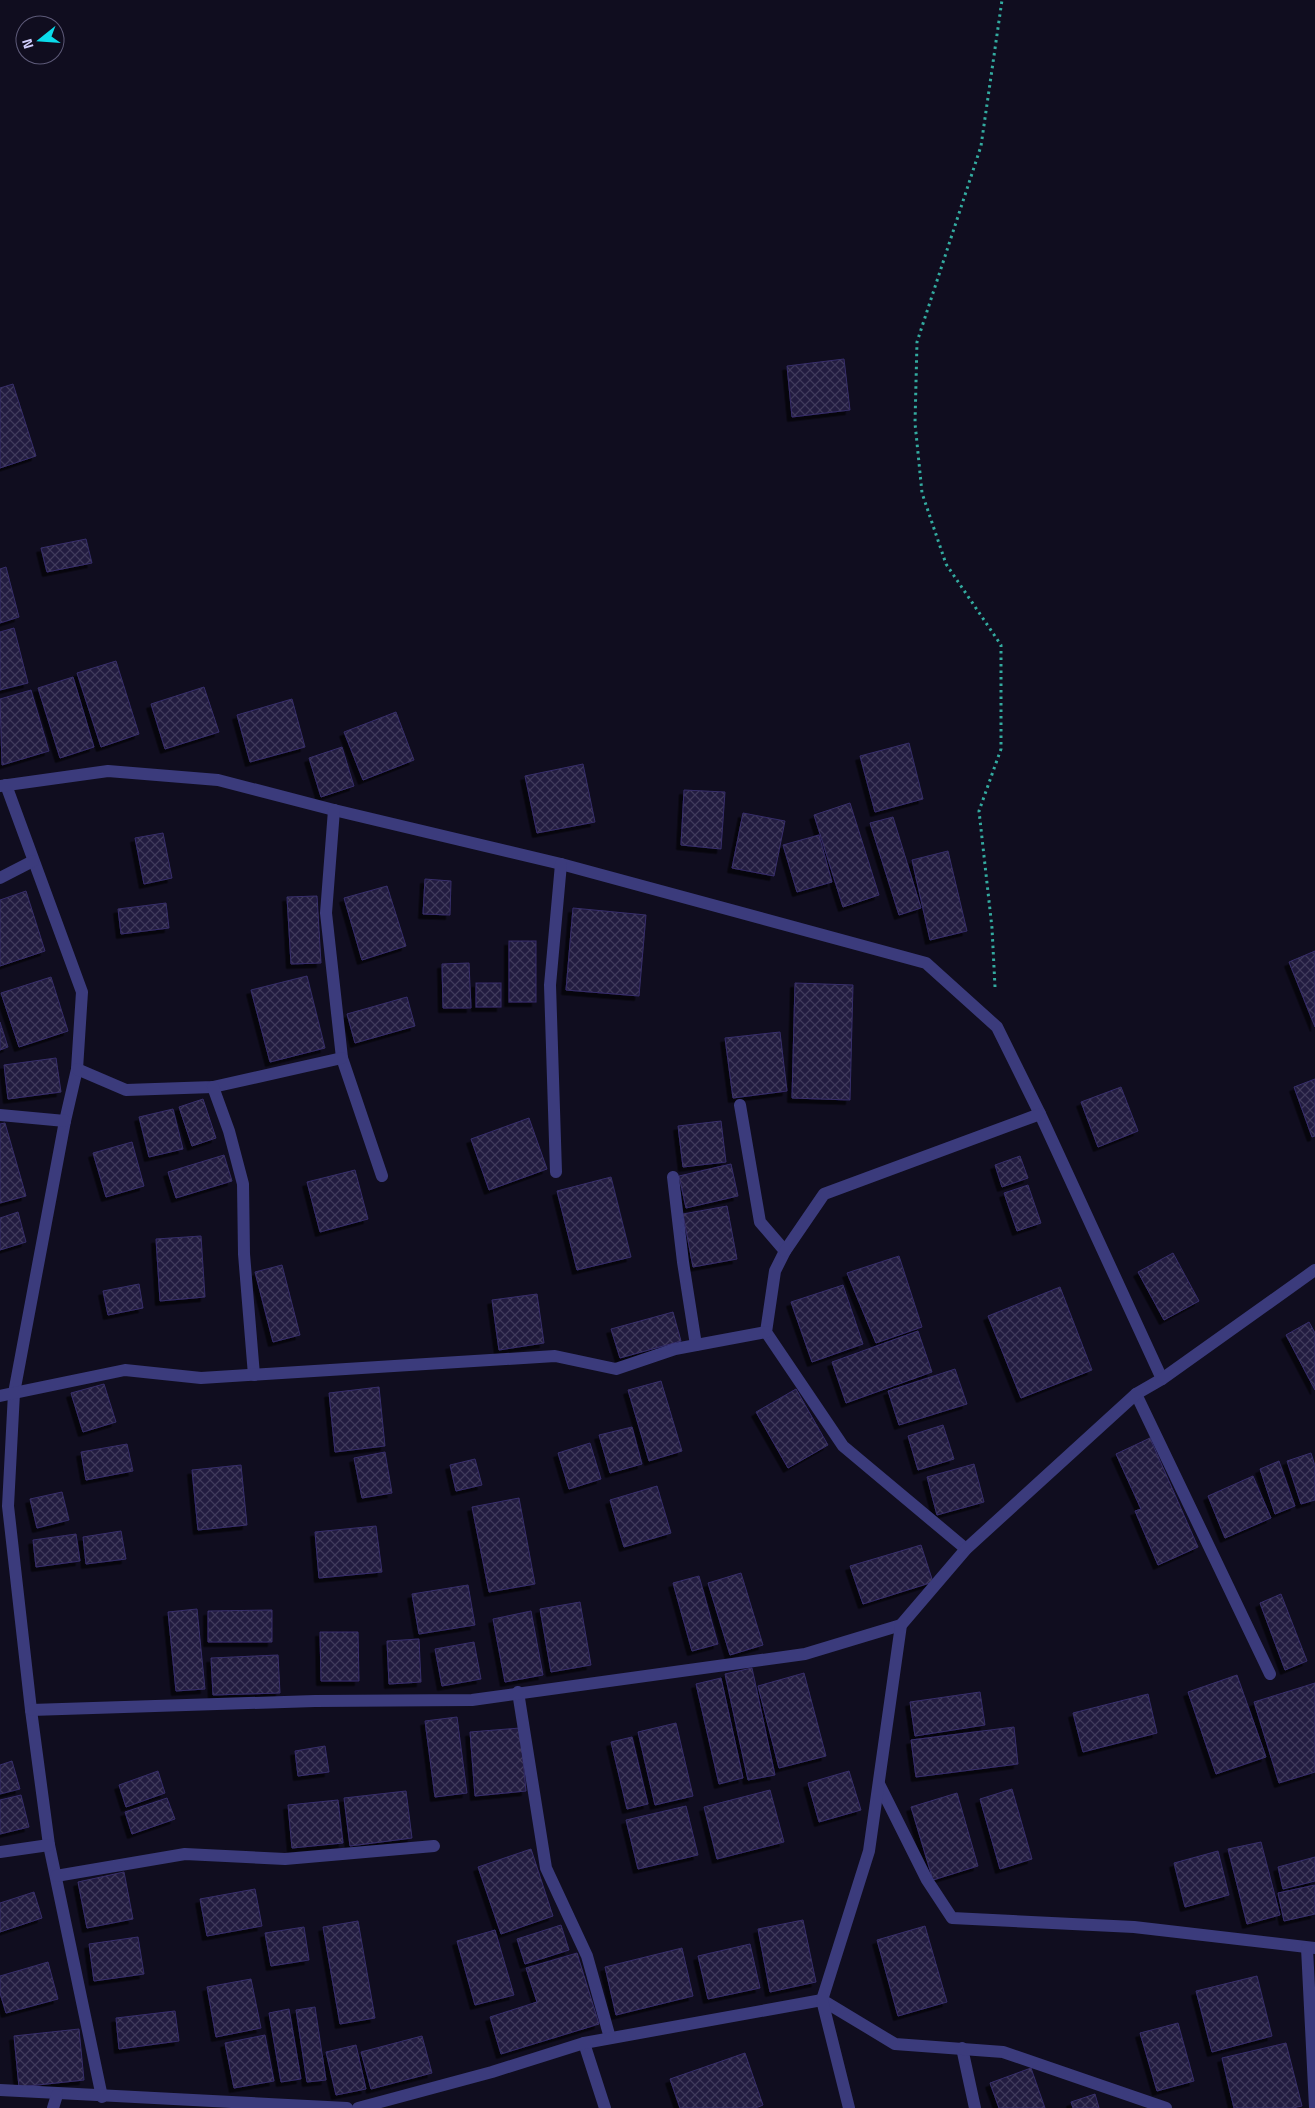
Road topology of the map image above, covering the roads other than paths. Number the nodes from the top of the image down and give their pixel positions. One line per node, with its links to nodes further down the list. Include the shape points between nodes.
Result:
1 (3, 785): 2 (street, via 108,771 208,779); 3 (street)
2 (334, 810): 4 (street); 6 (street, via 326,913)
3 (33, 861): 5 (street); 7 (street, via 82,992)
4 (561, 864): 10 (street, via 926,963 997,1027); 13 (street, via 550,985)
5 (0, 878)
6 (342, 1058): 8 (street); 14 (street)
7 (77, 1069): 8 (street, via 126,1090); 12 (street)
8 (213, 1087): 20 (street, via 243,1184 244,1254)
9 (740, 1105): 16 (street, via 760,1222)
10 (1040, 1114): 16 (street, via 824,1194); 21 (street)
11 (0, 1115): 12 (street)
12 (65, 1121): 22 (street)
13 (556, 1172)
14 (382, 1176)
15 (673, 1177): 19 (street)
16 (785, 1251): 18 (street, via 775,1271)
17 (1315, 1270): 21 (street)
18 (766, 1332): 19 (street); 25 (street, via 843,1446)
19 (696, 1345): 20 (street, via 616,1369 555,1356)
20 (254, 1375): 22 (street, via 201,1378 125,1370)
21 (1162, 1379): 23 (street)
22 (14, 1393): 24 (street); 29 (street, via 8,1506)
23 (1136, 1394): 25 (street); 27 (street)
24 (0, 1396)
25 (966, 1549): 26 (street)
26 (901, 1626): 28 (street, via 805,1654); 30 (street)
27 (1270, 1674)
28 (518, 1692): 29 (street, via 472,1700 315,1701); 37 (street, via 546,1868 588,1956)
29 (31, 1710): 31 (street)
30 (879, 1784): 35 (street, via 926,1880 952,1918 1134,1927); 36 (street, via 869,1852)
31 (49, 1844): 33 (street); 34 (street)
32 (434, 1846): 34 (street, via 285,1859 185,1854)
33 (0, 1852)
34 (56, 1876): 42 (street)
35 (1311, 1948): 43 (street)
36 (822, 2000): 37 (street); 39 (street, via 895,2044); 48 (street)
37 (610, 2038): 38 (street)
38 (584, 2043): 46 (street); 47 (street)
39 (962, 2048): 49 (street); 50 (street, via 1003,2052)
40 (0, 2090): 41 (street)
41 (57, 2095): 42 (street); 44 (street)
42 (102, 2097): 45 (street)
43 (1315, 2107)
44 (53, 2108)
45 (347, 2108)
46 (358, 2108)
47 (605, 2108)
48 (849, 2108)
49 (975, 2108)
50 (1166, 2108)

